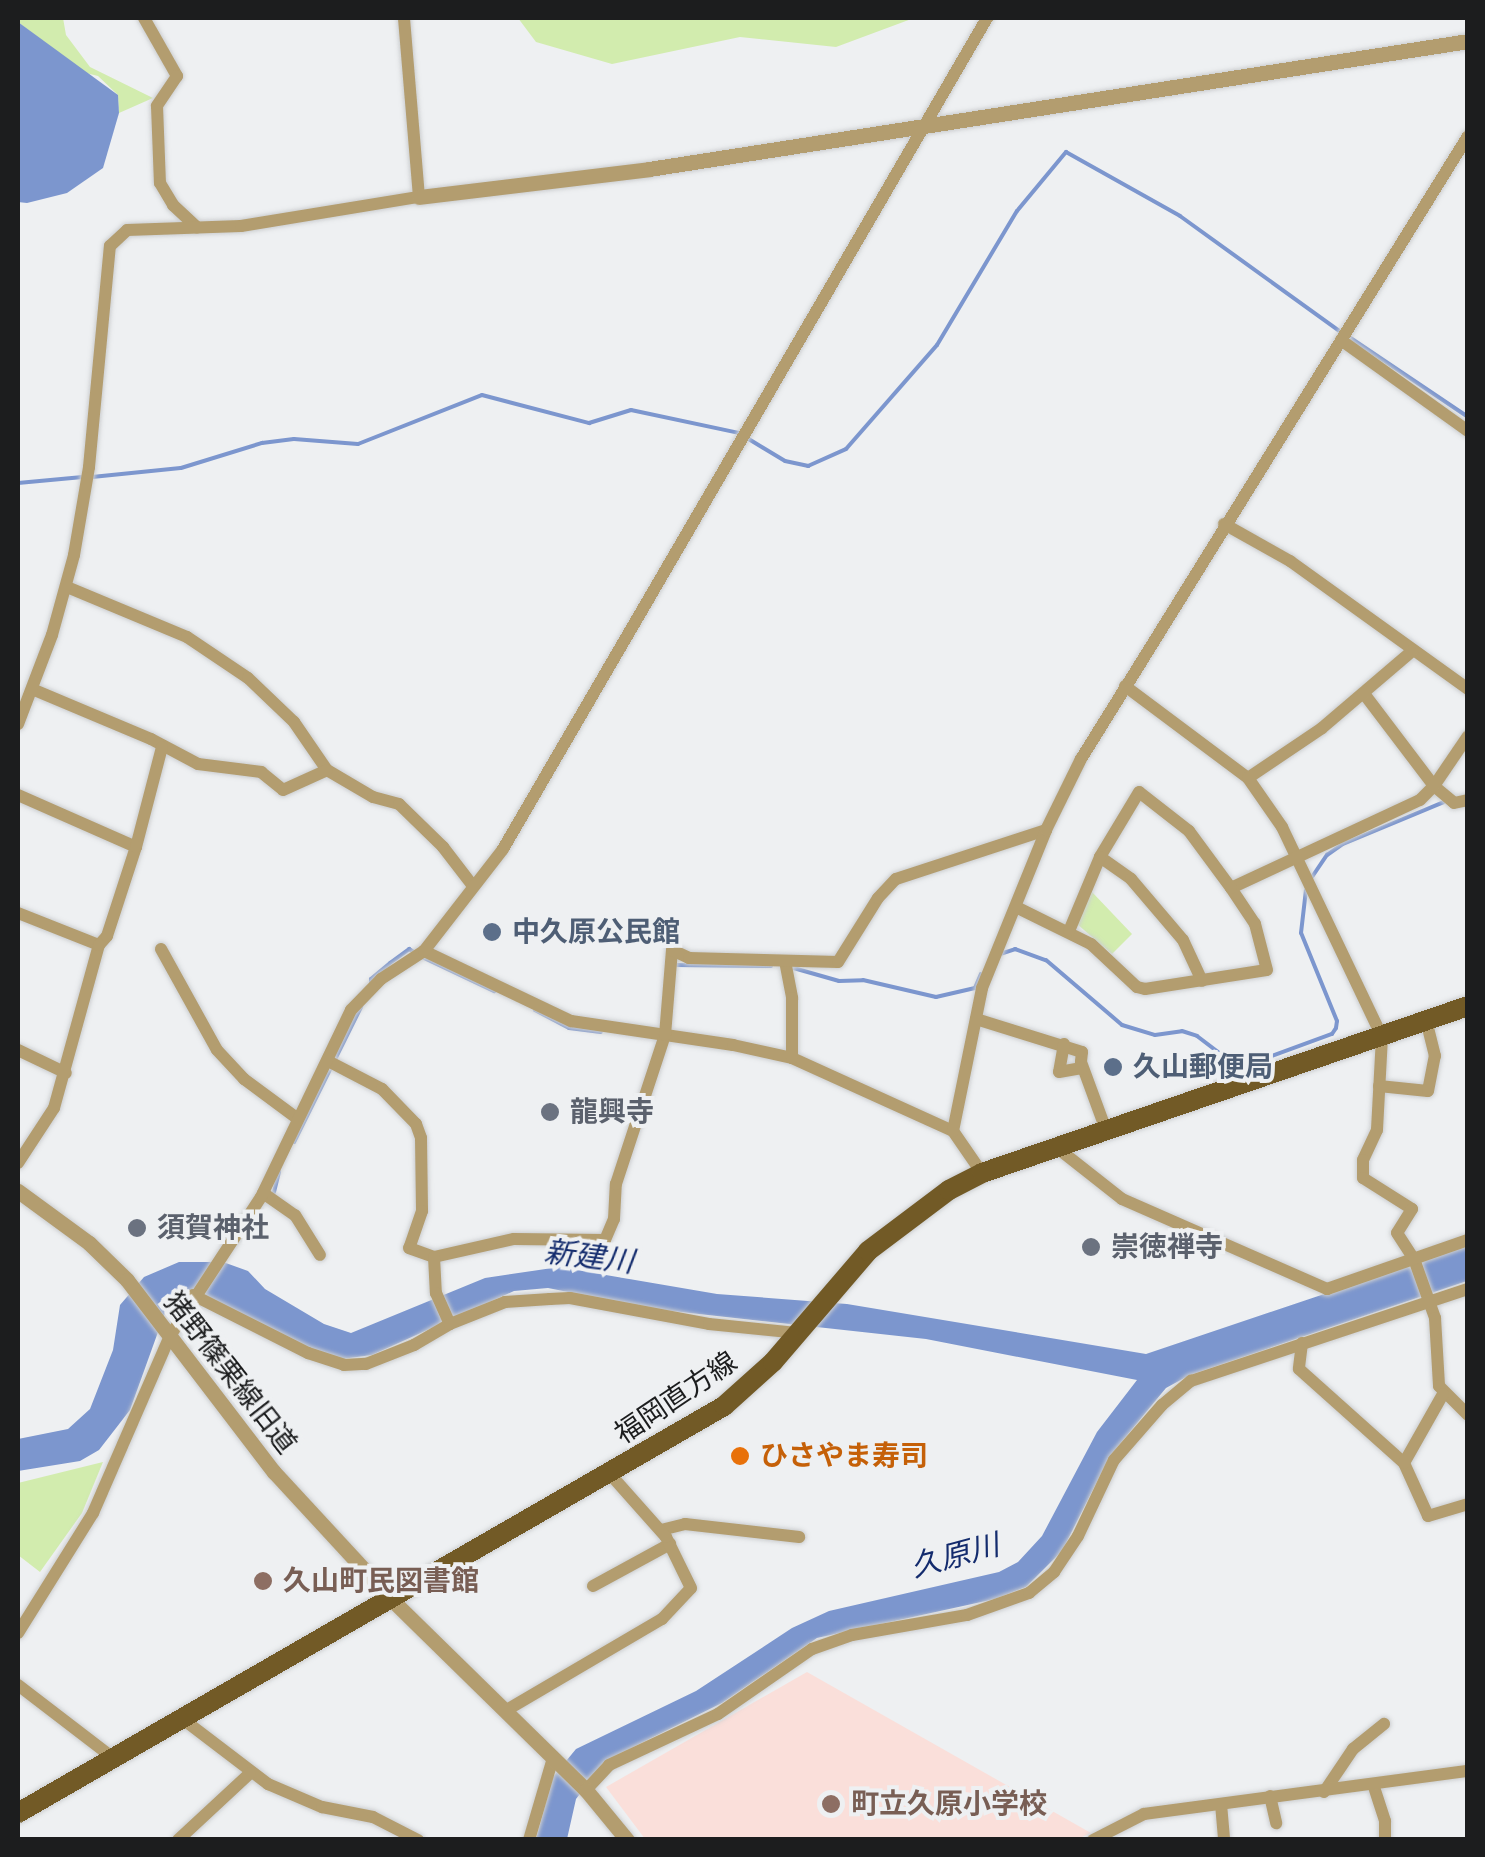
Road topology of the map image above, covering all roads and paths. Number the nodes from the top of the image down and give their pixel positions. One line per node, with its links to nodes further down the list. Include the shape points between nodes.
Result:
1 (144, 18): 8 (street, via 177,76 157,106 160,183)
2 (404, 18): 7 (street)
3 (987, 18): 5 (street)
4 (1468, 41): 5 (street)
5 (926, 126): 7 (street); 30 (street, via 856,236 524,816)
6 (1468, 136): 9 (street)
7 (420, 197): 8 (street)
8 (197, 227): 12 (street, via 127,230 110,246 89,467)
9 (1341, 340): 10 (street); 11 (street)
10 (1468, 431)
11 (1224, 524): 13 (street, via 1290,561); 14 (street)
12 (67, 587): 16 (street); 21 (street, via 188,636 248,678 294,722)
13 (1411, 652): 15 (street); 17 (street)
14 (1125, 686): 22 (street); 26 (street)
15 (1468, 688)
16 (32, 690): 18 (street); 20 (street)
17 (1365, 695): 22 (street); 23 (street)
18 (18, 724)
19 (1468, 736): 23 (street)
20 (162, 747): 21 (street, via 198,764 261,772 283,790); 27 (street)
21 (328, 770): 30 (street, via 398,804)
22 (1248, 778): 28 (street)
23 (1434, 786): 25 (street, via 1454,803); 28 (street, via 1420,800)
24 (18, 795): 27 (street)
25 (1468, 800)
26 (1046, 830): 32 (street); 38 (street, via 896,878 838,962)
27 (136, 847): 35 (street, via 108,936)
28 (1296, 855): 31 (street); 44 (street)
29 (1100, 856): 31 (street, via 1139,792 1188,832); 34 (street); 39 (street, via 1184,940)
30 (474, 886): 37 (street)
31 (1231, 888): 39 (street, via 1254,924 1267,970)
32 (1018, 908): 34 (street); 41 (street, via 982,988)
33 (18, 913): 35 (street)
34 (1069, 930): 39 (street, via 1137,987)
35 (99, 945): 50 (street)
36 (160, 949): 52 (street, via 216,1050)
37 (424, 951): 43 (street, via 571,1021); 48 (street, via 350,1010)
38 (785, 962): 43 (street, via 689,958 672,950); 47 (street)
39 (1202, 981)
40 (1468, 1006): 42 (main road, 福岡直方線)
41 (976, 1019): 45 (street); 54 (street)
42 (1426, 1021): 44 (main road, 福岡直方線); 51 (street, via 1435,1056 1428,1091)
43 (666, 1035): 47 (street); 62 (street, via 616,1184 605,1240 514,1239)
44 (1382, 1037): 51 (street); 53 (main road, 福岡直方線)
45 (1064, 1044): 49 (street, via 1082,1052); 49 (street, via 1059,1072)
46 (18, 1050): 50 (street)
47 (792, 1058): 54 (street)
48 (328, 1061): 52 (street); 62 (street, via 382,1089 416,1124 422,1211 410,1248)
49 (1082, 1068): 53 (street)
50 (66, 1072): 56 (street, via 54,1108)
51 (1379, 1086): 63 (street, via 1377,1130 1363,1160 1364,1178 1412,1210 1398,1233)
52 (298, 1118): 58 (street)
53 (1106, 1130): 55 (main road, 福岡直方線)
54 (953, 1131): 57 (street)
55 (1056, 1147): 57 (main road, 福岡直方線); 63 (street, via 1122,1199 1327,1290)
56 (18, 1163)
57 (982, 1173): 68 (main road, 福岡直方線, via 868,1251)
58 (263, 1192): 61 (street, via 295,1214); 65 (street)
59 (19, 1195): 69 (street, 猪野篠栗線旧道, via 89,1242)
60 (1468, 1240): 63 (street)
61 (320, 1256)
62 (434, 1257): 67 (street, via 436,1293)
63 (1414, 1259): 66 (street)
64 (1468, 1289): 66 (street)
65 (193, 1295): 67 (street, via 344,1365 382,1358); 69 (street)
66 (1430, 1303): 70 (street); 71 (street)
67 (450, 1324): 68 (street, via 505,1302 570,1298)
68 (797, 1333): 74 (main road, 福岡直方線, via 724,1406)
69 (170, 1336): 80 (street, 猪野篠栗線旧道, via 274,1472); 81 (street, via 93,1513)
70 (1302, 1343): 73 (street, via 1298,1369); 91 (street, via 1191,1381 1162,1405 1114,1460 1054,1572 1029,1593 967,1615 852,1634 812,1649 718,1714 609,1764)
71 (1443, 1394): 72 (street); 73 (street)
72 (1468, 1415)
73 (1404, 1463): 75 (street, via 1428,1516)
74 (610, 1474): 76 (street); 80 (main road, 福岡直方線)
75 (1468, 1504)
76 (661, 1530): 77 (street, via 685,1524); 78 (street)
77 (799, 1537)
78 (670, 1544): 79 (street); 83 (street, via 691,1588 662,1619)
79 (593, 1586)
80 (392, 1600): 83 (street, 猪野篠栗線旧道); 84 (main road, 福岡直方線)
81 (18, 1634)
82 (18, 1685): 86 (street)
83 (505, 1711): 87 (street, 猪野篠栗線旧道)
84 (184, 1720): 86 (main road, 福岡直方線); 89 (street)
85 (1384, 1724): 92 (street, via 1353,1749)
86 (114, 1758): 95 (main road, 福岡直方線)
87 (556, 1761): 91 (street, 猪野篠栗線旧道); 99 (street)
88 (1468, 1772): 90 (street)
89 (250, 1773): 97 (street); 98 (street)
90 (1374, 1787): 92 (street); 103 (street)
91 (585, 1789): 100 (street, 猪野篠栗線旧道)
92 (1324, 1792): 93 (street)
93 (1270, 1796): 94 (street); 96 (street)
94 (1221, 1804): 101 (street, via 1144,1814); 102 (street)
95 (18, 1813)
96 (1276, 1823)
97 (178, 1840)
98 (418, 1840)
99 (529, 1840)
100 (626, 1840)
101 (1092, 1840)
102 (1224, 1840)
103 (1384, 1840)

